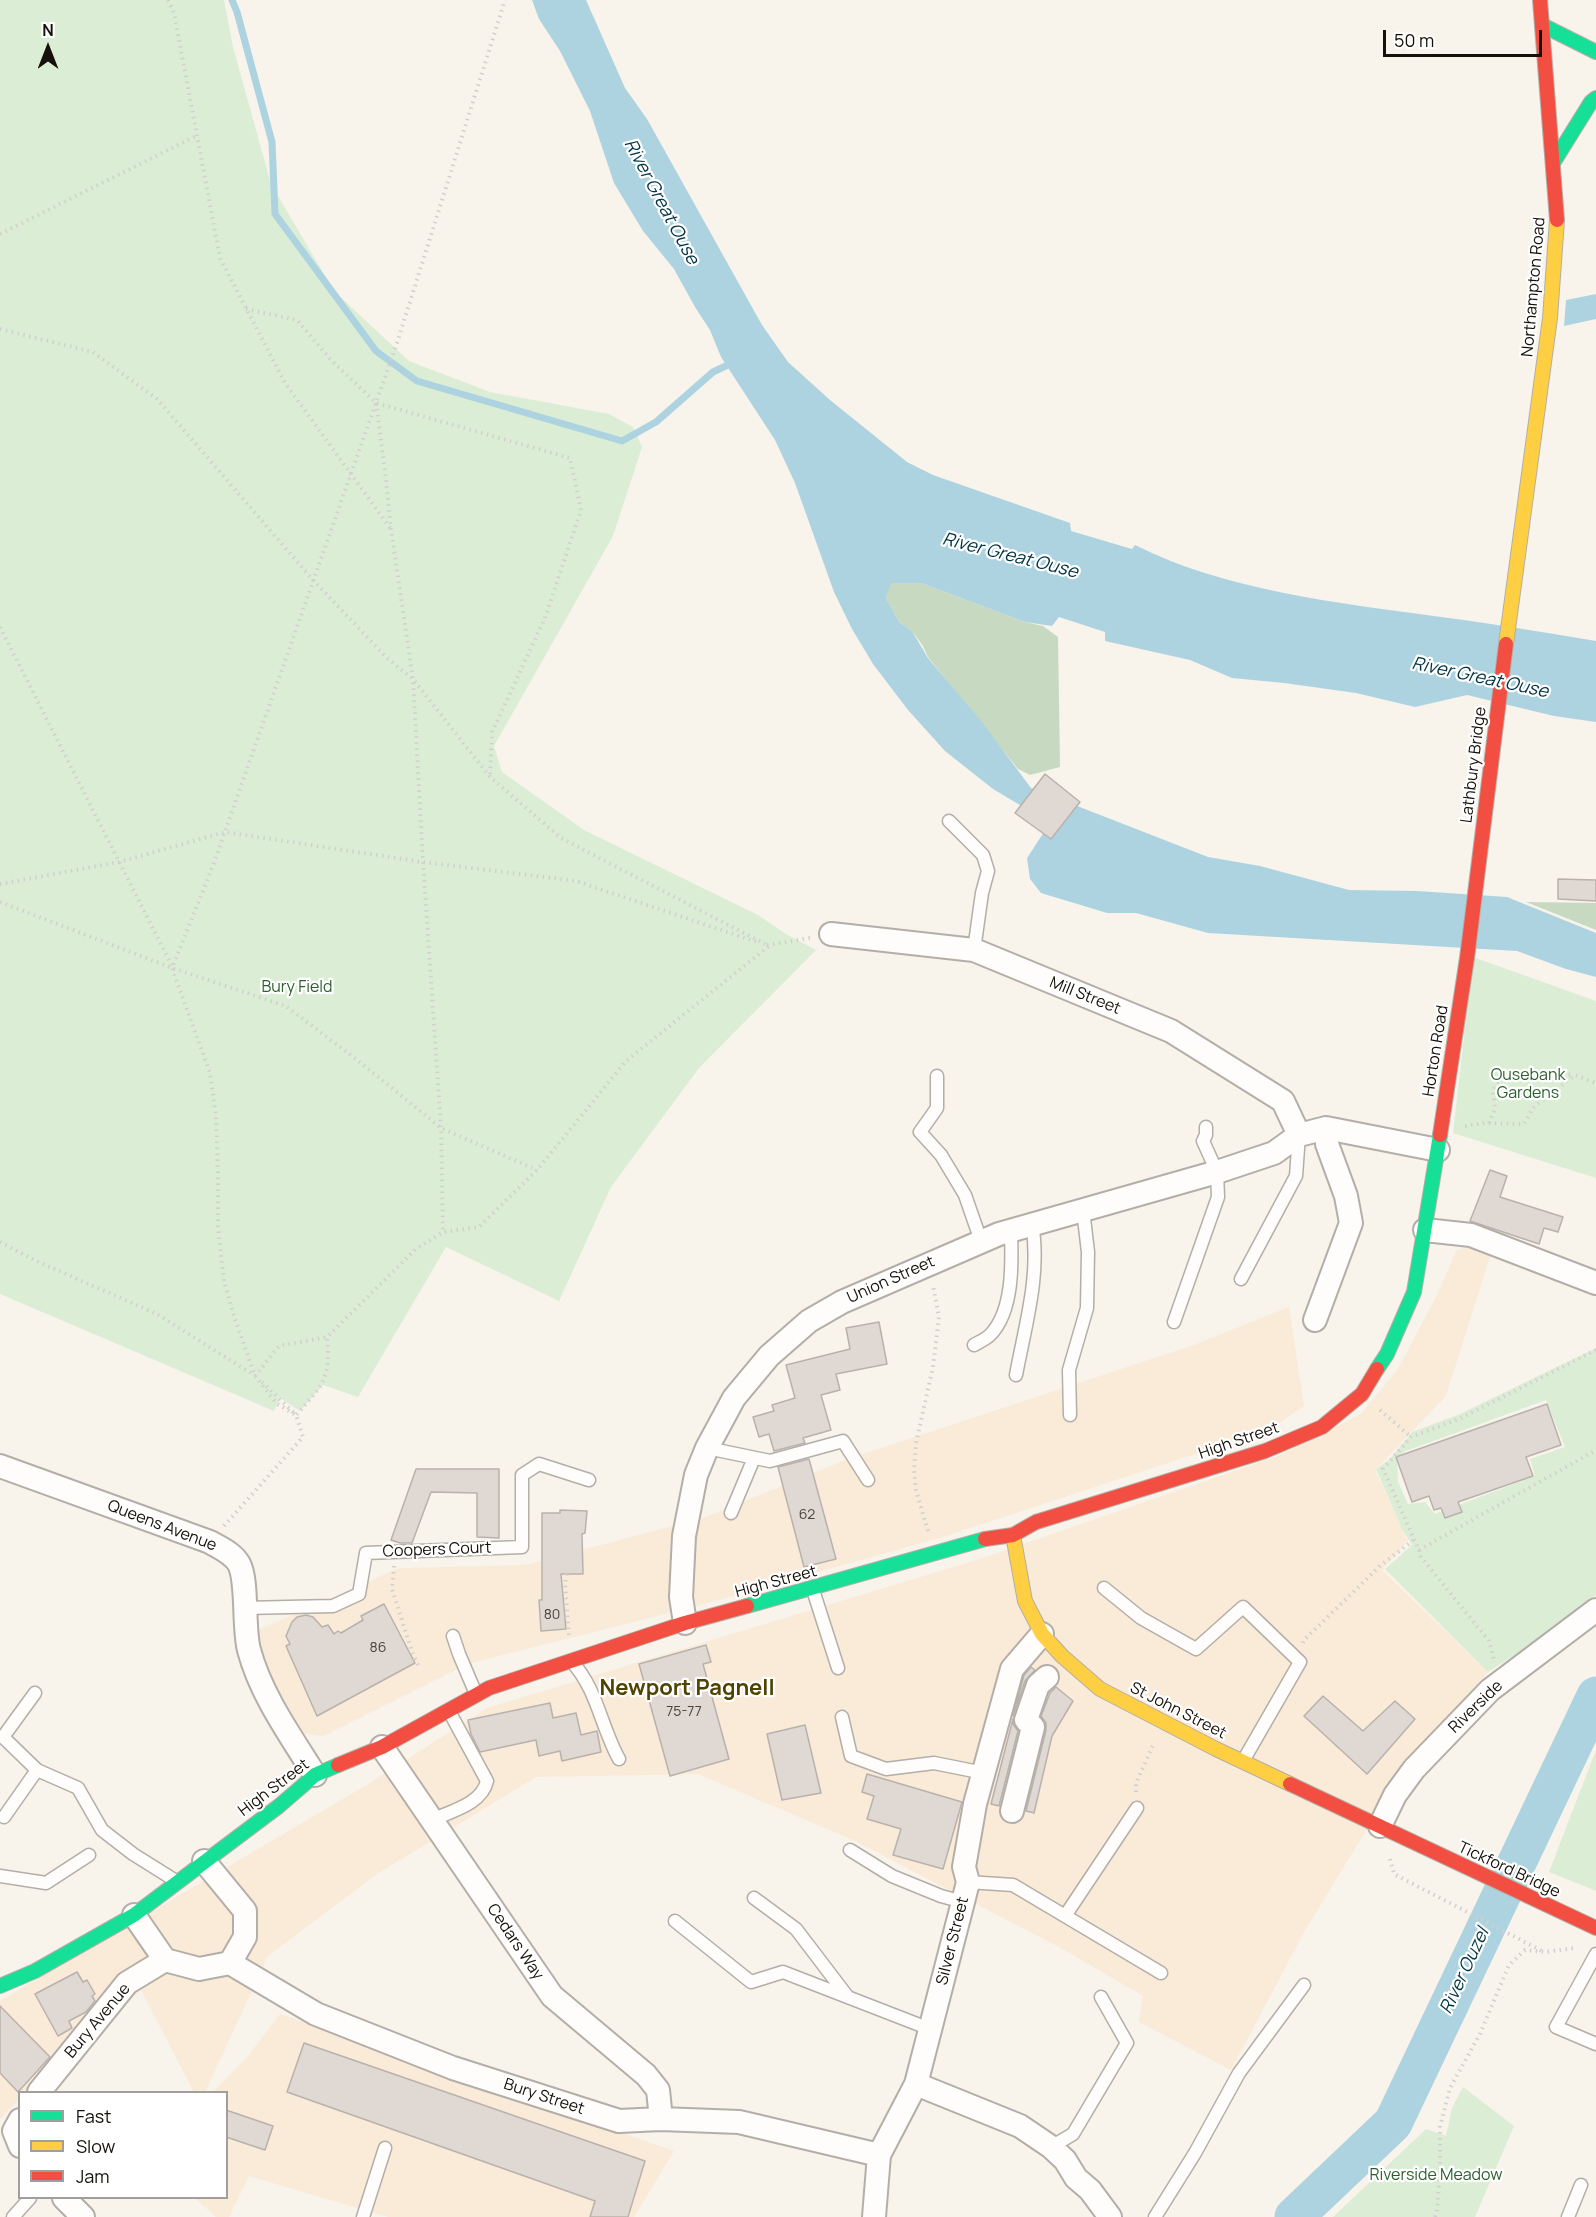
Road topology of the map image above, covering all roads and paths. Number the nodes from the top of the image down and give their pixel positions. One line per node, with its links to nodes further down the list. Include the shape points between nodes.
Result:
1 (168, 0): 7 (path, via 174,13)
2 (505, 0): 12 (path)
3 (1540, 0): 4 (main road, Northampton Road)
4 (1542, 25): 5 (main road); 8 (main road, Northampton Road)
5 (1596, 52)
6 (1596, 98): 8 (main road)
7 (196, 136): 9 (path); 10 (path, via 220,258)
8 (1553, 163): 15 (main road, Northampton Road, via 1558,213 1550,318)
9 (0, 234)
10 (246, 309): 12 (path, via 297,320); 13 (path, via 285,383)
11 (0, 329): 16 (path, via 93,352 157,399)
12 (376, 403): 13 (path); 14 (path); 19 (path, via 570,458 580,510 545,618 492,732)
13 (351, 474): 14 (path); 16 (path)
14 (391, 529): 18 (path)
15 (1515, 576): 30 (main road, Lathbury Bridge)
16 (314, 580): 18 (path, via 388,659); 21 (path)
17 (0, 627): 22 (path)
18 (413, 679): 19 (path); 23 (path)
19 (490, 777): 28 (path, via 561,838)
20 (949, 821): 29 (lane, via 983,855 988,871)
21 (225, 832): 22 (path); 23 (path); 31 (path)
22 (119, 862): 24 (path); 31 (path)
23 (423, 862): 28 (path, via 576,881); 37 (path)
24 (0, 884)
25 (0, 902): 31 (path)
26 (831, 934): 29 (street, Mill Street)
27 (797, 941): 28 (path)
28 (769, 946): 41 (path, via 626,1061)
29 (974, 950): 39 (street, Mill Street, via 1171,1031 1283,1101)
30 (1467, 958): 40 (main road, Horton Road)
31 (172, 968): 37 (path, via 285,1006); 58 (path, via 210,1073 216,1116 218,1228 224,1281)
32 (1575, 1075): 34 (path); 35 (path, via 1533,1108 1524,1124); 35 (path, via 1506,1071 1493,1090 1496,1109)
33 (937, 1077): 47 (lane, via 938,1108 920,1132 941,1155 965,1195)
34 (1596, 1083)
35 (1489, 1123): 40 (path)
36 (1206, 1126): 42 (lane, via 1203,1141)
37 (441, 1128): 41 (path); 46 (path)
38 (1326, 1128): 39 (street); 40 (street); 52 (street, via 1327,1144 1346,1196 1351,1223)
39 (1299, 1135): 42 (street, Union Street, via 1274,1153); 50 (lane, via 1296,1176)
40 (1440, 1139): 45 (main road, High Street)
41 (537, 1170): 46 (path, via 478,1227)
42 (1207, 1174): 43 (street, Union Street); 53 (lane, via 1218,1197)
43 (1083, 1210): 44 (street, Union Street); 61 (lane, via 1088,1252 1087,1308 1069,1370)
44 (1022, 1227): 47 (street, Union Street); 55 (lane, via 1001,1318 990,1335); 57 (lane, via 1036,1245)
45 (1425, 1230): 51 (street, via 1472,1235); 59 (main road, High Street, via 1414,1292 1388,1354)
46 (443, 1232): 54 (path, via 416,1249)
47 (981, 1241): 49 (street, Union Street)
48 (0, 1242): 58 (path, via 158,1314)
49 (929, 1263): 63 (street, Union Street, via 809,1321 769,1356 734,1398); 75 (path, via 939,1317 914,1469 916,1490)
50 (1241, 1279)
51 (1596, 1283)
52 (1315, 1320)
53 (1174, 1322)
54 (327, 1337): 58 (path, via 279,1346); 60 (path, via 330,1361 323,1385)
55 (974, 1346)
56 (1596, 1350): 62 (path, via 1459,1419)
57 (1016, 1375)
58 (255, 1376): 60 (path)
59 (1362, 1394): 62 (path); 70 (main road, High Street, via 1322,1427 1265,1451 1036,1522)
60 (296, 1415): 72 (path, via 303,1437)
61 (1070, 1415)
62 (1411, 1437): 71 (path, via 1383,1468)
63 (707, 1448): 65 (lane); 81 (street, Union Street, via 696,1475 684,1536 681,1597)
64 (1596, 1450): 73 (path)
65 (754, 1458): 68 (lane, via 770,1461 843,1441); 69 (lane)
66 (0, 1466): 72 (street, Queens Avenue)
67 (589, 1480): 74 (lane, Coopers Court, via 539,1464 522,1475 522,1547)
68 (868, 1480)
69 (731, 1513)
70 (1013, 1535): 75 (main road, High Street, via 974,1541); 82 (main road, St John Street, via 1025,1600)
71 (1414, 1540): 73 (path); 85 (path, via 1381,1565 1304,1640)
72 (210, 1542): 79 (street, Queens Avenue, via 230,1553 239,1564)
73 (1419, 1550): 89 (path, via 1489,1641 1495,1662)
74 (396, 1551): 79 (lane, Coopers Court, via 366,1553 359,1594 333,1605); 86 (path, via 392,1589)
75 (935, 1554): 78 (main road, High Street)
76 (567, 1574): 84 (path)
77 (1104, 1588): 85 (lane, via 1141,1618 1196,1649 1243,1607)
78 (812, 1589): 81 (main road, High Street); 87 (lane)
79 (244, 1608): 100 (street, Queens Avenue, via 248,1648 258,1676 282,1724)
80 (1596, 1610): 89 (street, Riverside)
81 (685, 1623): 84 (main road, High Street)
82 (1042, 1634): 94 (main road, St John Street, via 1100,1689); 99 (street, Silver Street, via 1012,1669)
83 (453, 1636): 91 (lane)
84 (570, 1660): 91 (main road, High Street); 96 (lane, via 580,1670)
85 (1300, 1662): 97 (lane)
86 (419, 1666)
87 (838, 1668)
88 (1047, 1677): 102 (street, via 1038,1685 1026,1720 1033,1727)
89 (1490, 1690): 105 (street, Riverside, via 1414,1769)
90 (35, 1693): 98 (lane, via 3,1737)
91 (476, 1695): 92 (main road, High Street)
92 (448, 1710): 95 (main road, High Street); 104 (lane, via 487,1781 485,1790 473,1801)
93 (842, 1717): 99 (lane, via 851,1756 886,1769 934,1763)
94 (1163, 1722): 97 (main road, St John Street); 101 (path, via 1136,1783)
95 (382, 1747): 100 (main road, High Street); 104 (street, Cedars Way)
96 (619, 1759)
97 (1243, 1762): 105 (main road, St John Street)
98 (37, 1770): 103 (lane); 112 (lane, via 78,1788 102,1830)
99 (984, 1773): 113 (street, Silver Street, via 964,1867)
100 (315, 1775): 109 (main road, High Street)
101 (1137, 1808): 116 (lane)
102 (1012, 1811)
103 (4, 1817)
104 (432, 1820): 133 (street, Cedars Way, via 552,1996 646,2075 658,2090)
105 (1380, 1826): 106 (main road, St John Street)
106 (1408, 1841): 118 (main road, Tickford Bridge)
107 (850, 1850): 113 (lane, via 892,1876 941,1896)
108 (89, 1855): 111 (lane, via 46,1883)
109 (204, 1861): 112 (main road, High Street); 123 (street, via 245,1911 245,1937)
110 (1394, 1874): 120 (path)
111 (0, 1876)
112 (177, 1882): 115 (main road, High Street)
113 (966, 1892): 116 (lane, via 1013,1886); 129 (street, Silver Street)
114 (754, 1898): 127 (lane, via 796,1929)
115 (135, 1915): 122 (street); 126 (main road, High Street, via 35,1971)
116 (1065, 1916): 124 (lane)
117 (675, 1921): 127 (lane, via 751,1982 783,1972)
118 (1596, 1928)
119 (1584, 1947): 120 (path)
120 (1545, 1953): 148 (path, via 1525,1950 1509,1965 1450,2088 1440,2127)
121 (1596, 1954): 130 (lane, via 1556,2027)
122 (165, 1960): 123 (street, via 199,1969); 132 (street, Bury Avenue, via 128,1983)
123 (230, 1963): 133 (street, Bury Street, via 316,2013 453,2068 619,2121)
124 (1161, 1973)
125 (1304, 1985): 147 (lane, via 1239,2073)
126 (0, 1986)
127 (848, 1997): 129 (lane)
128 (1101, 1997): 136 (lane, via 1127,2043 1073,2134)
129 (930, 2029): 131 (street, Silver Street)
130 (1596, 2044)
131 (916, 2085): 136 (street, via 1020,2126); 138 (street, Silver Street)
132 (40, 2091)
133 (661, 2119): 138 (street, Bury Street, via 739,2122)
134 (18, 2124): 135 (street)
135 (18, 2140)
136 (1051, 2147): 146 (street)
137 (385, 2148): 144 (lane)
138 (879, 2156): 145 (street, Silver Street)
139 (1581, 2185): 149 (lane)
140 (29, 2199): 142 (lane)
141 (65, 2199): 143 (street)
142 (13, 2217)
143 (83, 2217)
144 (363, 2217)
145 (874, 2217)
146 (1110, 2217)
147 (1155, 2217)
148 (1435, 2217)
149 (1568, 2217)

